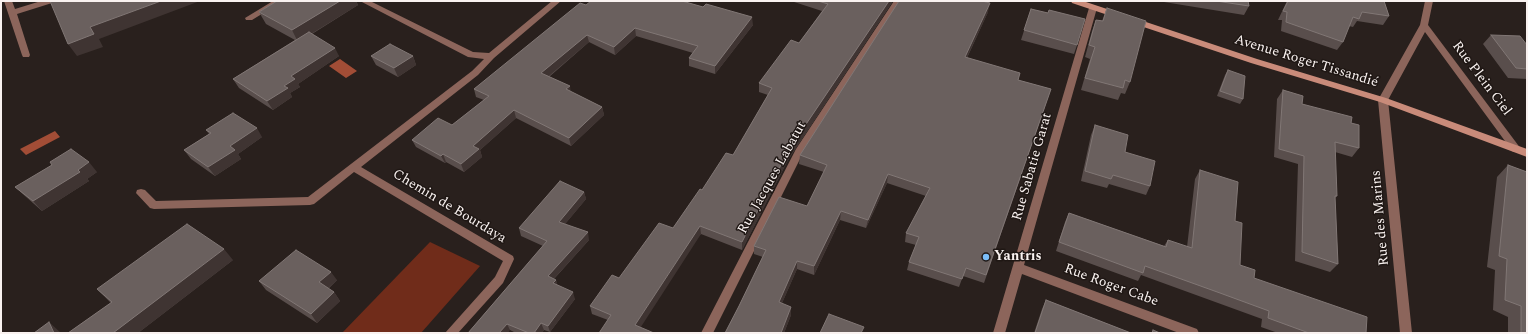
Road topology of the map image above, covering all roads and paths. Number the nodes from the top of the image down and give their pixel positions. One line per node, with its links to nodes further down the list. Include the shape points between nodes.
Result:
1 (8, 1): 10 (street)
2 (50, 1): 10 (street)
3 (279, 1): 11 (street)
4 (364, 1): 14 (street, via 471,55)
5 (557, 1): 14 (street)
6 (898, 1): 22 (street, Rue Jacques Labatut, via 799,152)
7 (1075, 1): 9 (main road, Avenue Roger Tissandié)
8 (1429, 1): 12 (street)
9 (1093, 8): 15 (main road, Avenue Roger Tissandié); 20 (street, Rue Sabatie Garat)
10 (12, 13): 13 (street)
11 (249, 18)
12 (1424, 25): 15 (street); 16 (street, Rue Plein Ciel)
13 (26, 55)
14 (491, 56): 18 (street, via 475,73)
15 (1383, 100): 16 (main road, Avenue Roger Tissandié); 25 (street, Rue des Marins)
16 (1516, 149): 17 (main road, Avenue Roger Tissandié)
17 (1527, 153)
18 (354, 167): 19 (street, via 310,202 154,205); 21 (street, Chemin de Bourdaya, via 509,259 499,280)
19 (141, 193)
20 (1019, 268): 23 (street, Rue Sabatie Garat); 24 (street, Rue Roger Cabe)
21 (451, 333)
22 (707, 333)
23 (999, 333)
24 (1193, 333)
25 (1406, 333)

